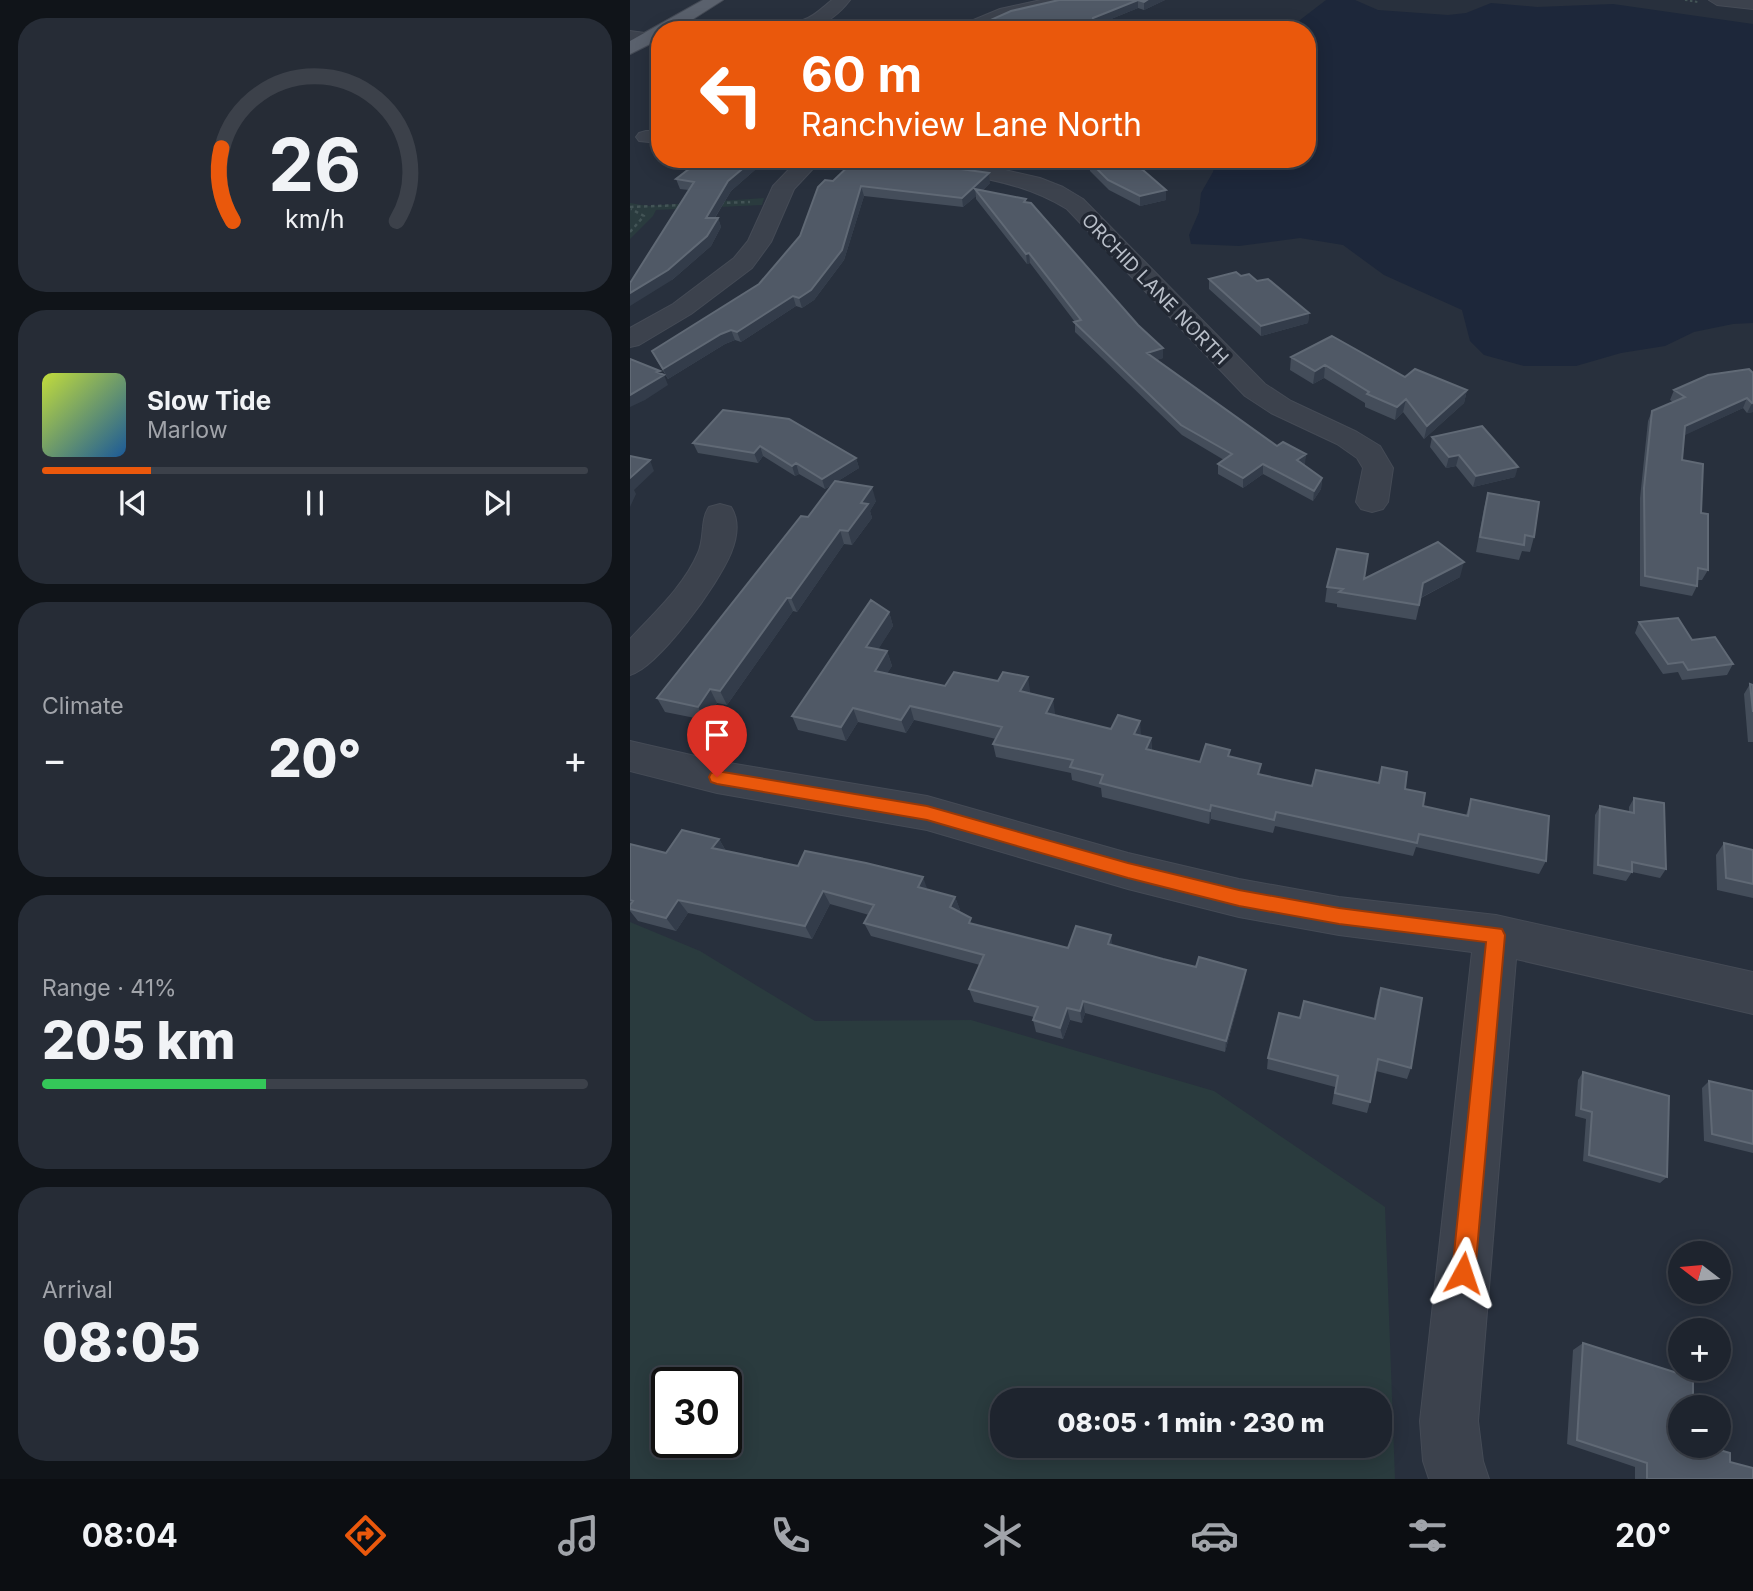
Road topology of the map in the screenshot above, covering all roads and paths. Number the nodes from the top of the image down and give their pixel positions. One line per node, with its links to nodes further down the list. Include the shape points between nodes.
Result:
1 (691, 0): 7 (main road)
2 (715, 0): 8 (main road)
3 (842, 0): 9 (street)
4 (1063, 0): 10 (street)
5 (1717, 0): 6 (street)
6 (1753, 5)
7 (664, 21)
8 (677, 21)
9 (817, 21)
10 (987, 21)
11 (651, 36): 12 (main road)
12 (630, 49)
13 (802, 168): 15 (street)
14 (947, 168): 21 (street, ORCHID LANE NORTH, via 1044,185 1075,204 1255,390 1368,452 1378,468)
15 (775, 201): 16 (path); 20 (street, via 759,242 743,263 682,309)
16 (710, 204)
17 (686, 205): 18 (path)
18 (630, 208): 19 (path, via 644,216)
19 (630, 232)
20 (630, 339)
21 (1372, 502)
22 (720, 514): 23 (street, via 721,535 712,559)
23 (630, 662)
24 (630, 756): 25 (street, via 717,777 927,813 1239,898 1339,916)
25 (1496, 935): 26 (street); 27 (street, via 1449,1422)
26 (1753, 993)
27 (1459, 1479)

